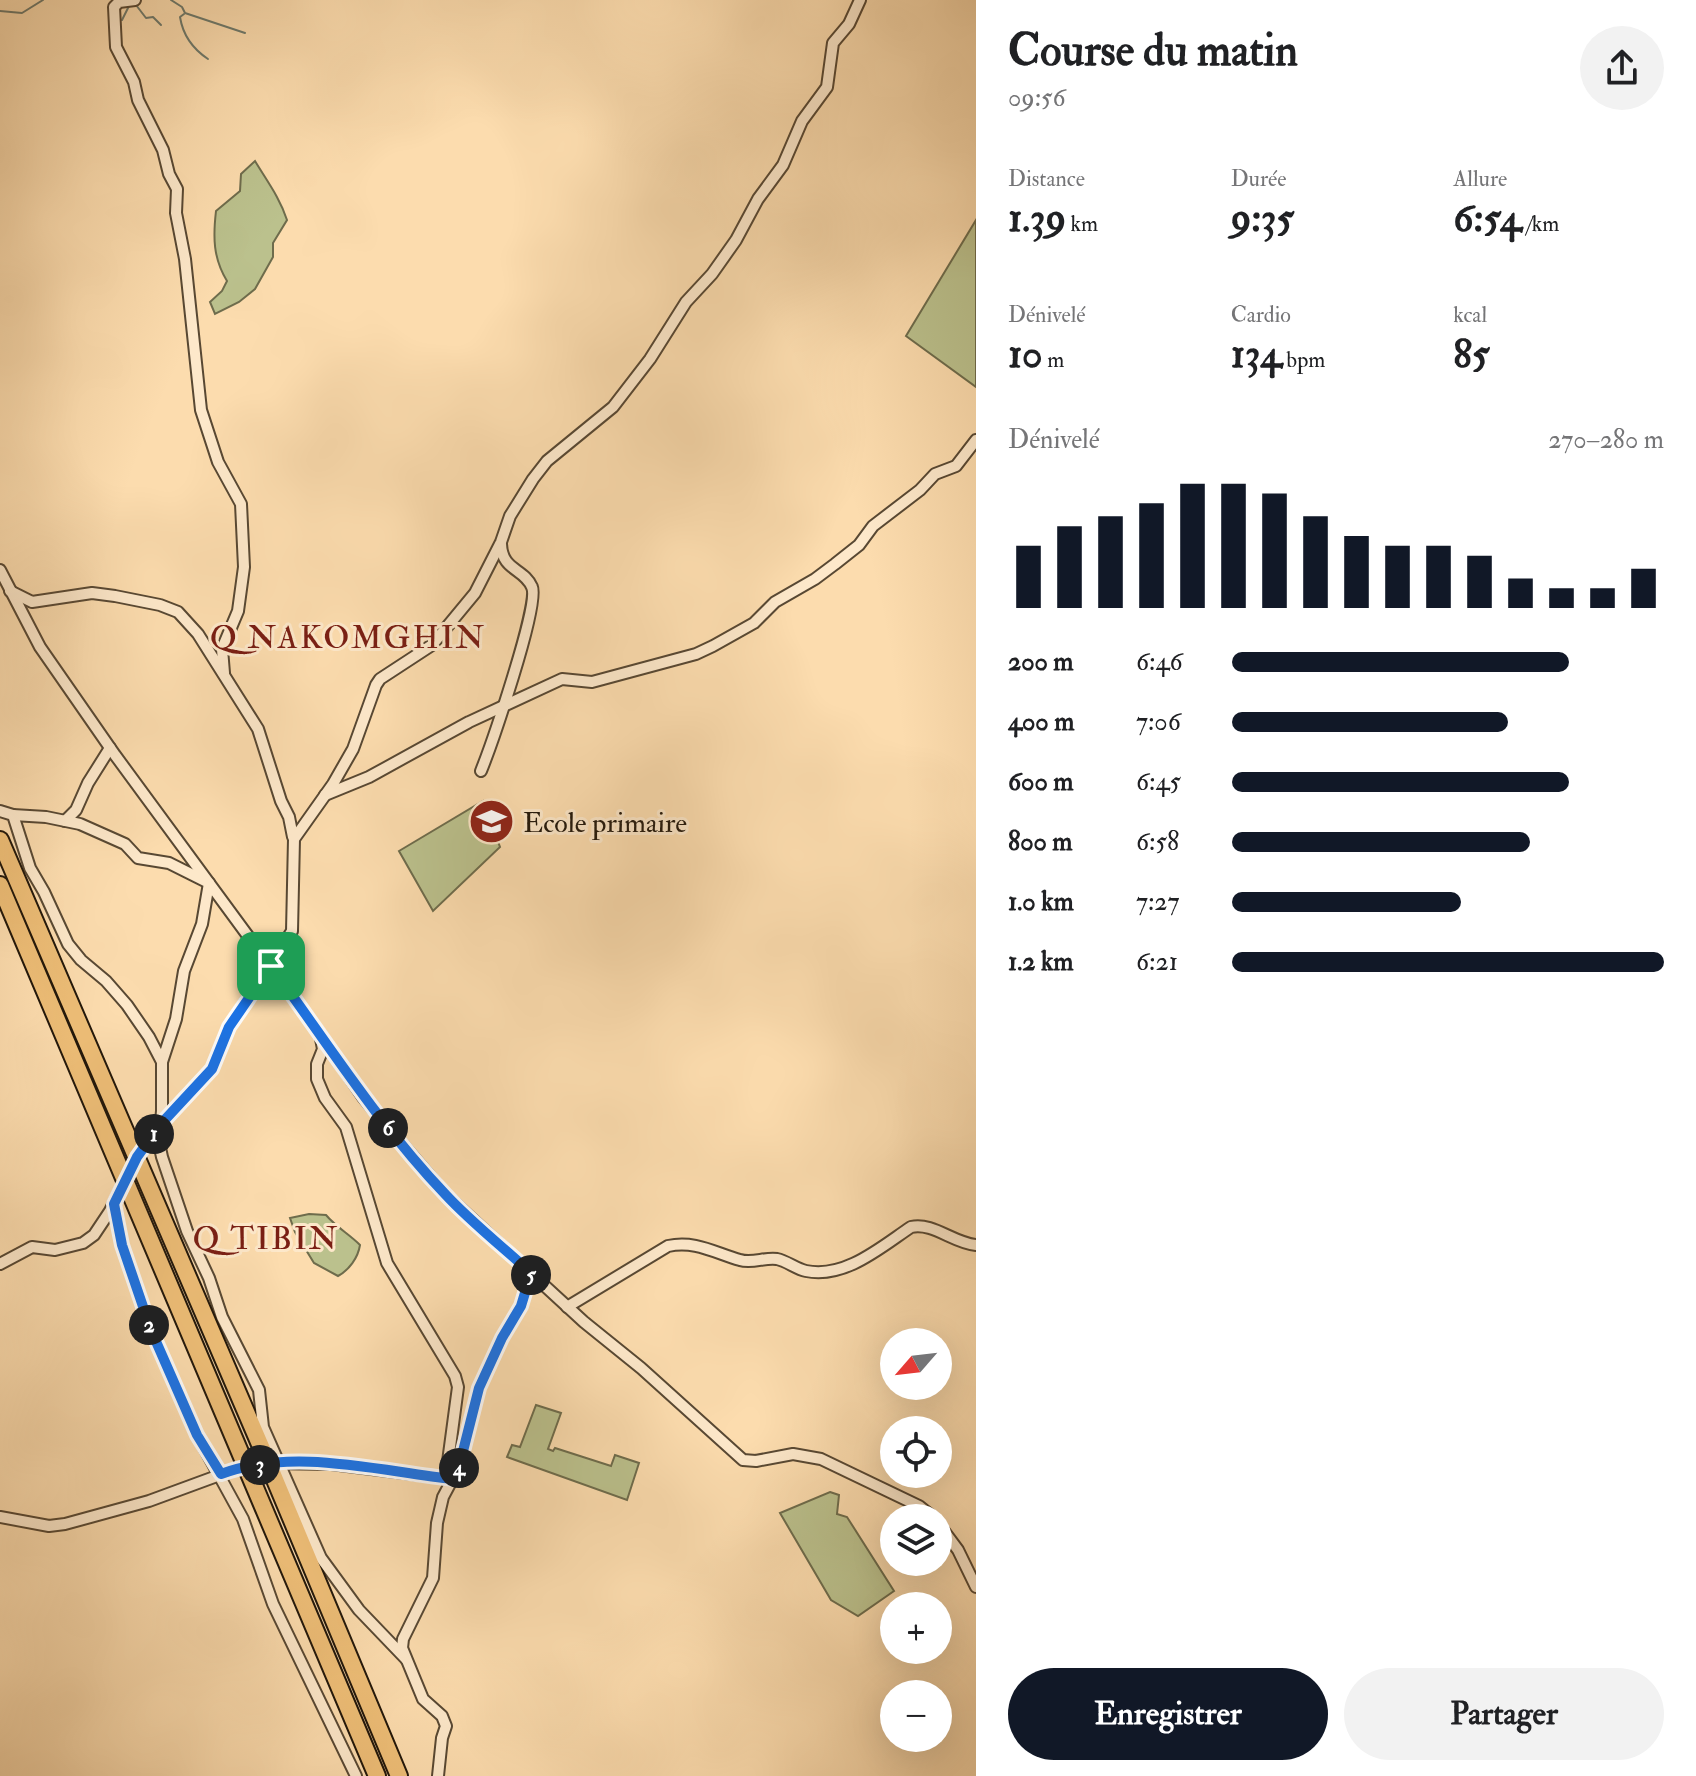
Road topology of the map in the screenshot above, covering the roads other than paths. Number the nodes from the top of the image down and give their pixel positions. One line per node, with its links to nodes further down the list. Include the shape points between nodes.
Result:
1 (135, 0): 7 (street, via 114,7 116,47 177,189 201,410 218,462 241,504 244,567 238,611 222,649)
2 (860, 0): 4 (street, via 833,43 827,87 802,121 783,165 736,240 613,407 547,461 510,516)
3 (976, 440): 8 (street, via 956,466 935,474 835,564 713,646 592,682 562,679)
4 (501, 542): 8 (street, via 505,562 529,583 533,595); 11 (street, via 475,593 432,645 380,679 353,749)
5 (0, 570): 6 (street)
6 (10, 591): 7 (street, via 32,602 92,593 160,605 178,612); 9 (street, via 40,647)
7 (224, 673): 15 (street, via 258,729)
8 (504, 704): 10 (street); 11 (street, via 369,777)
9 (110, 748): 14 (street); 17 (street)
10 (481, 771)
11 (324, 795): 15 (street)
12 (0, 811): 13 (street)
13 (13, 815): 14 (street); 21 (street, via 30,868 68,944 127,1005)
14 (65, 821): 17 (street, via 125,844 138,858 169,863)
15 (294, 839): 19 (street, via 292,931)
16 (0, 840): 23 (highway)
17 (209, 883): 19 (street); 21 (street)
18 (0, 885): 24 (highway)
19 (271, 966): 20 (street); 22 (street, via 229,1027 212,1069)
20 (320, 1034): 28 (street, via 363,1097 446,1195); 33 (street, via 317,1079 346,1127 387,1263 455,1376 447,1469)
21 (162, 1062): 22 (street)
22 (160, 1125): 23 (street); 30 (street, via 162,1157 187,1231 259,1390)
23 (137, 1157): 24 (street); 30 (highway)
24 (125, 1182): 25 (street); 31 (highway)
25 (114, 1204): 27 (street, via 83,1243 55,1250 32,1247); 32 (street, via 151,1330 197,1435)
26 (976, 1245): 29 (street, via 922,1224 829,1272 805,1271 775,1259 743,1262 702,1246 675,1244)
27 (0, 1264)
28 (531, 1273): 29 (street); 33 (street, via 521,1306 479,1388)
29 (567, 1307): 34 (street, via 743,1460 793,1454 821,1459)
30 (273, 1463): 31 (street); 33 (street, via 331,1464); 38 (street, via 321,1558 359,1610); 41 (highway)
31 (245, 1467): 32 (street); 40 (highway)
32 (221, 1474): 35 (street, via 65,1524); 39 (street, via 273,1604)
33 (453, 1479): 38 (street, via 437,1523 433,1578 403,1639)
34 (915, 1504)
35 (0, 1517)
36 (952, 1542): 37 (street)
37 (976, 1587)
38 (406, 1659): 42 (street, via 423,1699 446,1726)
39 (356, 1776)
40 (377, 1776)
41 (399, 1776)
42 (438, 1776)

